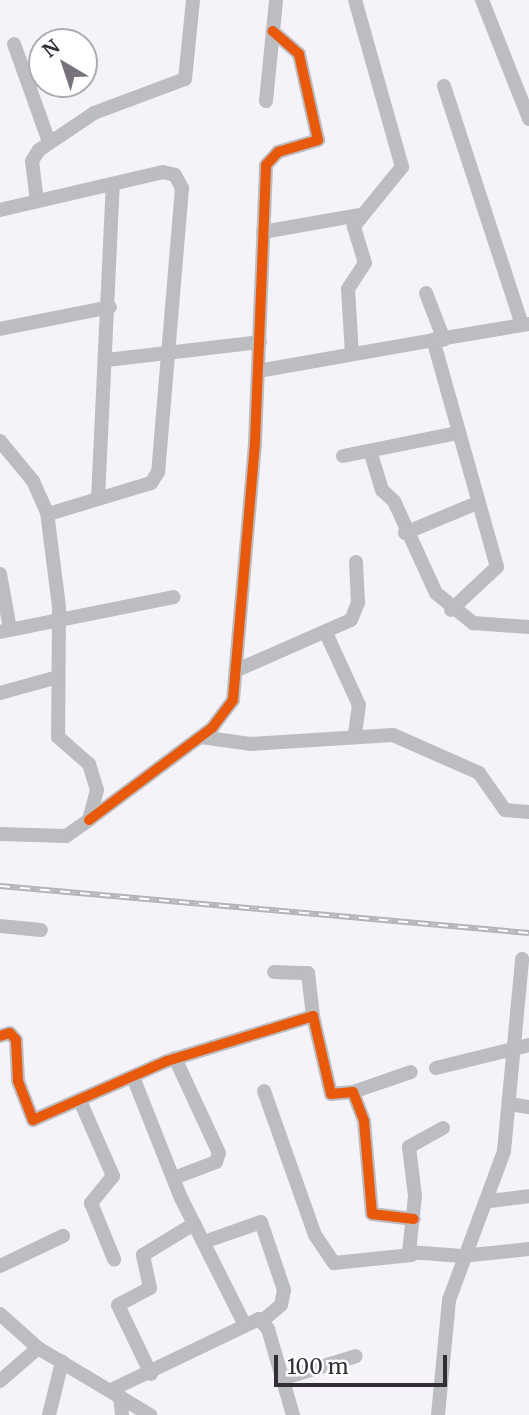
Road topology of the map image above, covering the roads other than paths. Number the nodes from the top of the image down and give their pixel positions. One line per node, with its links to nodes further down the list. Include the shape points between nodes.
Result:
1 (194, 0): 10 (street, via 185,79 94,113)
2 (276, 0): 5 (street)
3 (355, 0): 14 (street, via 402,167)
4 (482, 0): 9 (street)
5 (273, 31): 8 (street); 15 (street, via 299,54 318,140 269,158)
6 (14, 44): 10 (street)
7 (444, 86): 18 (street)
8 (267, 101)
9 (529, 118)
10 (49, 142): 12 (street, via 32,161)
11 (113, 184): 12 (street); 17 (street); 22 (street, via 169,172 181,183)
12 (37, 201): 13 (street)
13 (0, 210)
14 (359, 215): 15 (street); 23 (street, via 353,233 365,263 348,289)
15 (264, 232): 21 (street)
16 (426, 293): 20 (street)
17 (110, 307): 19 (street); 24 (street)
18 (526, 324): 20 (street)
19 (0, 329)
20 (439, 340): 23 (street); 26 (street)
21 (260, 342): 22 (street); 25 (street)
22 (170, 354): 24 (street); 30 (street, via 155,479)
23 (352, 354): 25 (street)
24 (107, 360): 30 (street)
25 (258, 371): 42 (street)
26 (457, 433): 28 (street); 31 (street)
27 (0, 441): 32 (street, via 33,481)
28 (371, 454): 29 (street); 33 (street)
29 (343, 456)
30 (98, 499): 32 (street)
31 (477, 503): 33 (street); 37 (street, via 497,567)
32 (48, 514): 38 (street)
33 (405, 533): 37 (street, via 424,573)
34 (356, 562): 41 (street, via 357,612)
35 (0, 573): 40 (street)
36 (174, 597): 38 (street)
37 (452, 610): 39 (street, via 473,624)
38 (59, 616): 40 (street); 43 (street)
39 (529, 627)
40 (5, 630)
41 (326, 633): 42 (street); 45 (street, via 359,705)
42 (237, 670): 46 (street, via 231,708)
43 (58, 677): 44 (street); 48 (street, via 60,742 89,764 96,778)
44 (0, 693)
45 (355, 735): 46 (street, via 250,744); 47 (street, via 407,739 479,773 505,810)
46 (201, 737): 48 (street)
47 (529, 812)
48 (89, 820): 49 (street, via 66,836)
49 (0, 834)
50 (0, 926): 51 (street)
51 (41, 930)
52 (522, 959): 56 (street)
53 (274, 972): 54 (street, via 308,973)
54 (313, 1016): 57 (street); 62 (street, via 331,1094)
55 (0, 1036): 63 (street, via 10,1033 16,1040 30,1118)
56 (522, 1046): 58 (street); 64 (street)
57 (174, 1058): 60 (street); 67 (street, via 219,1153 216,1162)
58 (436, 1068)
59 (411, 1073): 62 (street)
60 (133, 1077): 63 (street); 67 (street)
61 (264, 1091): 75 (street, via 315,1235 334,1263)
62 (353, 1092): 70 (street, via 367,1133 372,1214)
63 (81, 1103): 77 (street, via 112,1171 91,1203)
64 (509, 1104): 65 (street); 69 (street)
65 (529, 1107)
66 (443, 1128): 70 (street, via 409,1147)
67 (174, 1178): 71 (street)
68 (529, 1196): 69 (street)
69 (490, 1202): 76 (street)
70 (414, 1219): 75 (street)
71 (194, 1224): 73 (street); 85 (street, via 143,1255 150,1288 118,1305)
72 (63, 1236): 78 (street)
73 (204, 1242): 80 (street, via 261,1222 284,1290 281,1305); 81 (street)
74 (529, 1249): 76 (street)
75 (412, 1255): 76 (street)
76 (462, 1256): 93 (street, via 449,1300)
77 (114, 1259)
78 (0, 1266)
79 (0, 1314): 82 (street)
80 (263, 1320): 81 (street); 86 (street)
81 (245, 1325): 85 (street)
82 (38, 1348): 84 (street); 87 (street)
83 (356, 1356): 86 (street)
84 (62, 1362): 88 (street); 89 (street)
85 (150, 1374): 88 (street)
86 (281, 1379): 92 (street)
87 (0, 1381)
88 (116, 1393): 90 (street); 91 (street)
89 (49, 1415)
90 (122, 1415)
91 (150, 1415)
92 (293, 1415)
93 (438, 1415)

